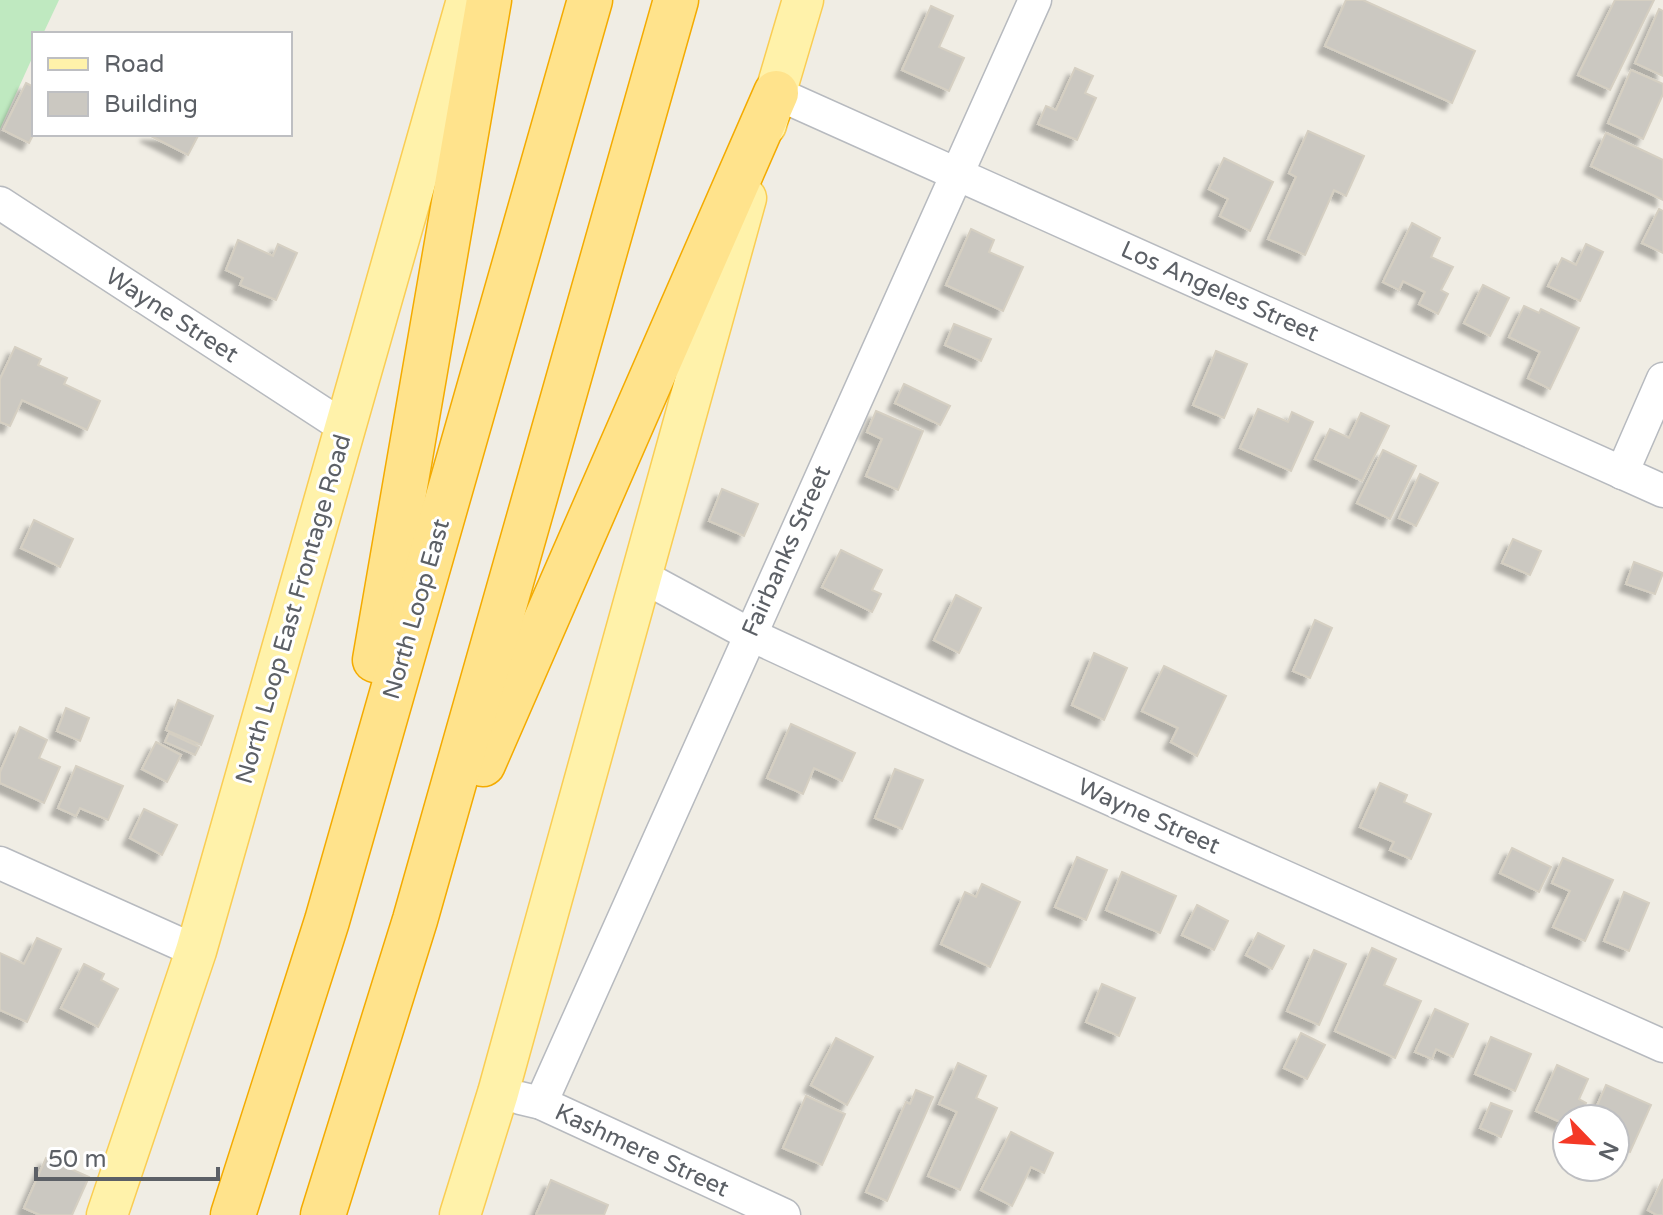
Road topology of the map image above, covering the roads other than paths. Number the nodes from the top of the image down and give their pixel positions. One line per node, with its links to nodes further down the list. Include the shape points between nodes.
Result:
1 (467, 0): 11 (main road, North Loop East Frontage Road)
2 (489, 0): 18 (highway)
3 (590, 0): 18 (highway, North Loop East)
4 (676, 0): 17 (highway)
5 (803, 0): 7 (main road)
6 (1035, 0): 8 (street, Fairbanks Street)
7 (776, 93): 8 (street, Los Angeles Street); 14 (main road); 17 (highway)
8 (958, 173): 12 (street, Los Angeles Street); 15 (street, Fairbanks Street)
9 (0, 203): 11 (street, Wayne Street)
10 (1663, 379): 12 (street)
11 (344, 427): 19 (main road, North Loop East Frontage Road)
12 (1622, 473): 13 (street, Los Angeles Street)
13 (1663, 491)
14 (640, 575): 15 (street, Wayne Street); 21 (main road)
15 (749, 634): 20 (street, Wayne Street); 22 (street, Fairbanks Street)
16 (0, 863): 19 (street)
17 (415, 920): 25 (highway)
18 (327, 921): 24 (highway, North Loop East)
19 (196, 951): 23 (main road, North Loop East Frontage Road)
20 (1663, 1046)
21 (498, 1093): 22 (street, Kashmere Street); 26 (main road)
22 (541, 1103): 27 (street, Kashmere Street)
23 (107, 1215)
24 (233, 1215)
25 (323, 1215)
26 (460, 1215)
27 (784, 1215)

